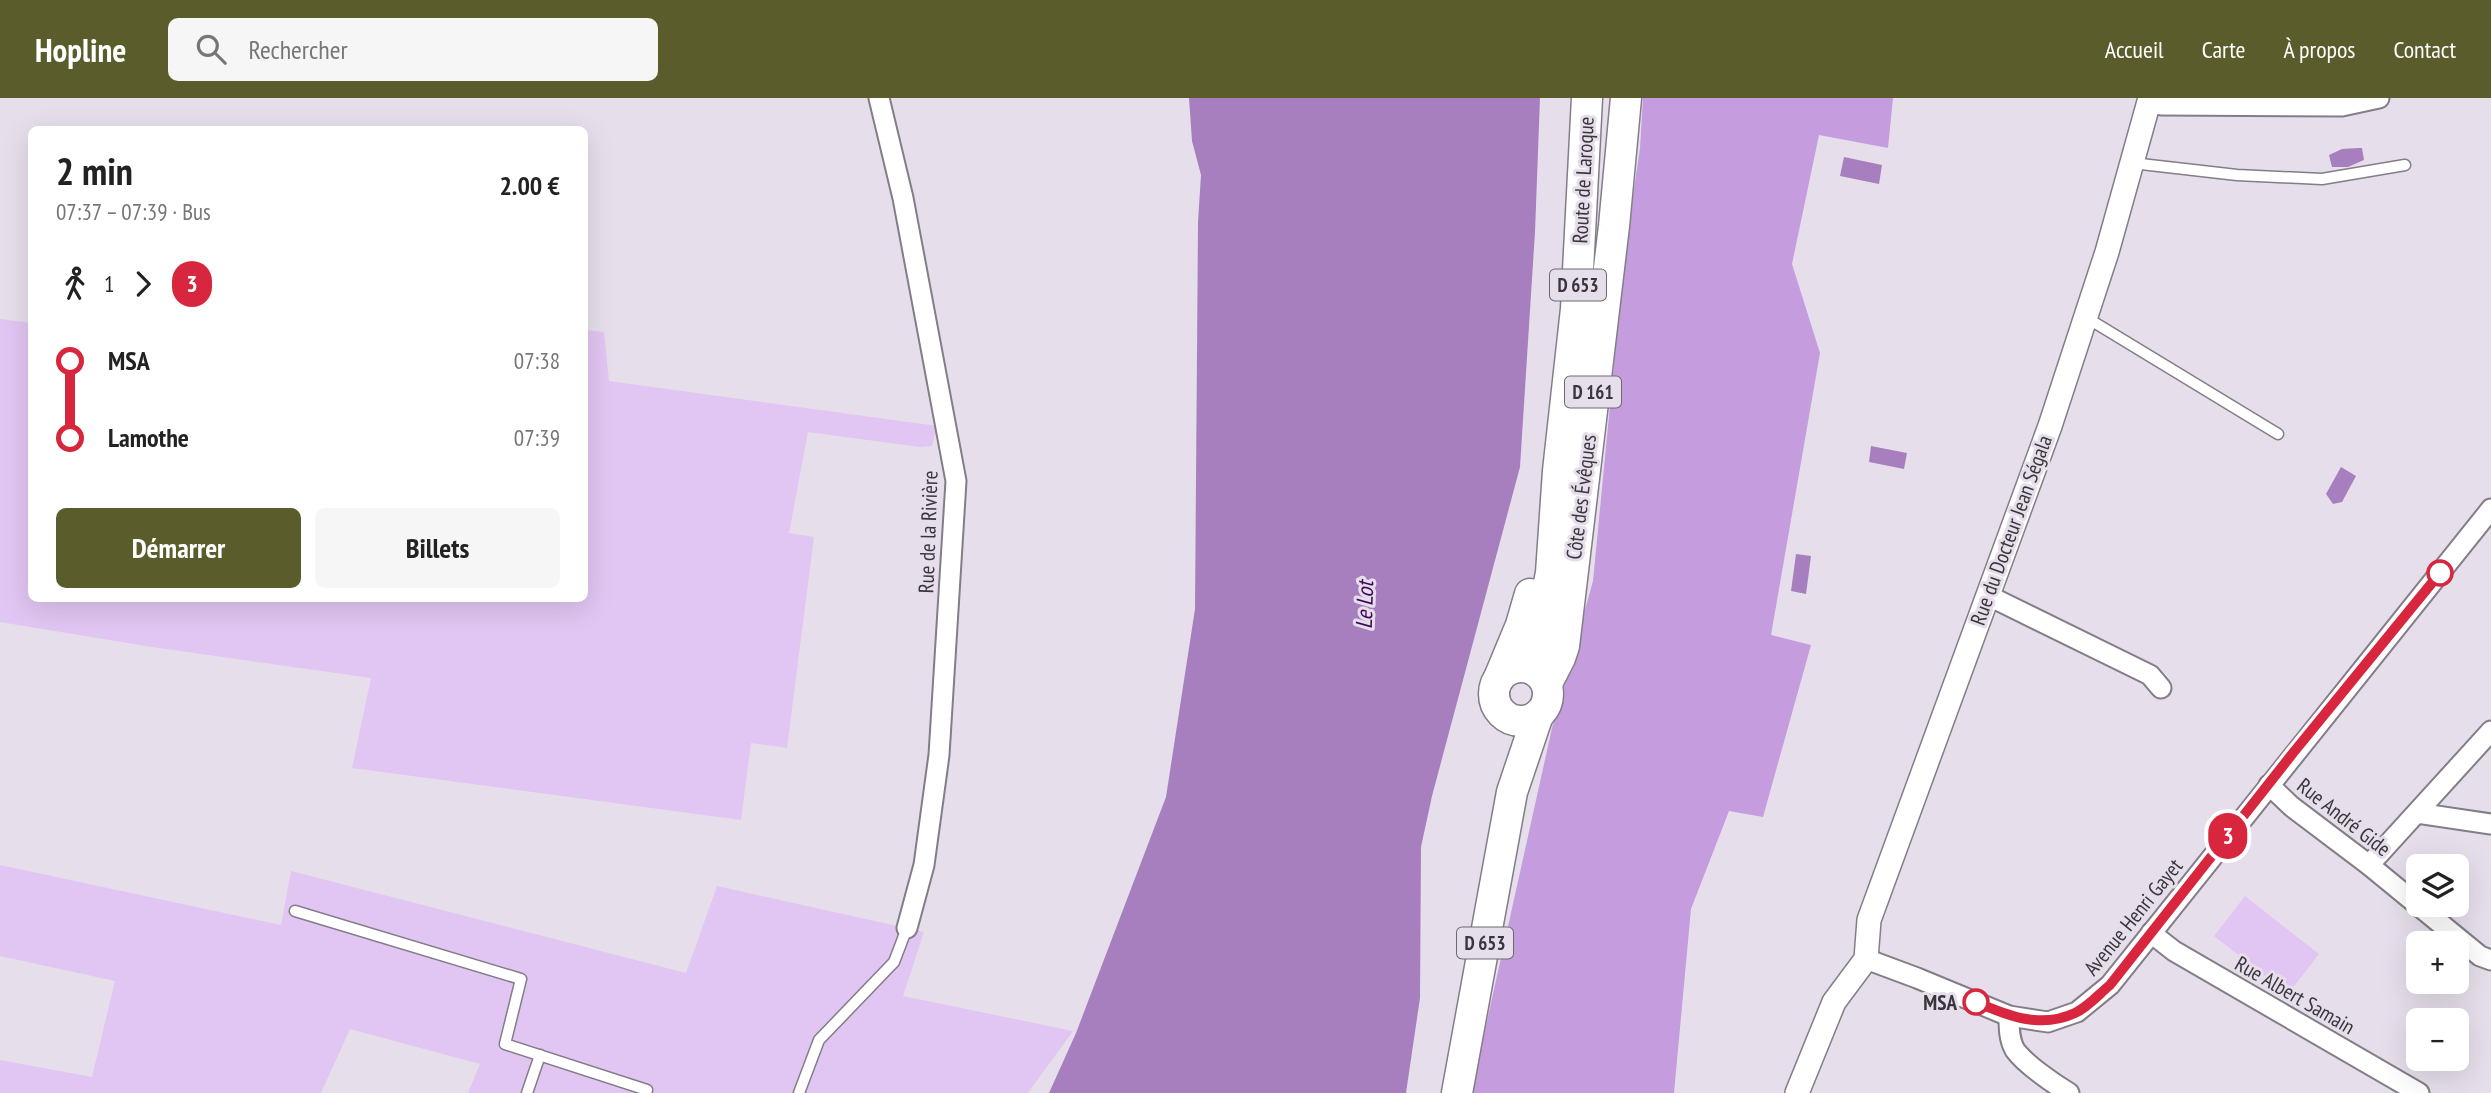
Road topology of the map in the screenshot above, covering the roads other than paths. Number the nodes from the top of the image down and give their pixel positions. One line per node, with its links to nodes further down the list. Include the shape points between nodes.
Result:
1 (880, 98): 25 (street, Rue de la Rivière, via 956,481 939,755 924,865)
2 (1587, 98): 10 (main road, Route de Laroque / D 653, via 1576,309)
3 (1626, 98): 13 (main road, Côte des Évêques / D 161, via 1564,646 1560,658)
4 (2379, 98): 5 (street, via 2342,106 2161,105)
5 (2150, 100): 6 (street, Rue du Docteur Jean Ségala)
6 (2132, 163): 7 (lane, via 2237,175 2322,178); 8 (street, Rue du Docteur Jean Ségala)
7 (2405, 165)
8 (2085, 317): 9 (lane); 12 (street, Rue du Docteur Jean Ségala)
9 (2278, 434)
10 (1558, 471): 13 (main road, Route de Laroque / D 653); 14 (main road, Route de Laroque / D 653, via 1534,581)
11 (2491, 509): 19 (street, Avenue Henri Gayet)
12 (1987, 595): 15 (street, via 2150,675); 27 (street, Rue du Docteur Jean Ségala, via 1869,920)
13 (1539, 676): 14 (main road, via 1514,667); 16 (main road, via 1548,701)
14 (1499, 678): 17 (main road, via 1494,686 1495,704)
15 (2161, 688)
16 (1538, 715): 17 (main road, via 1523,721); 20 (main road, D 653)
17 (1507, 718): 20 (main road, D 653)
18 (2491, 731): 21 (street)
19 (2269, 785): 23 (street, Rue André Gide); 26 (street, Avenue Henri Gayet)
20 (1512, 792): 34 (main road, D 653)
21 (2417, 813): 22 (street); 23 (street)
22 (2491, 824)
23 (2369, 865): 28 (street, Rue André Gide, via 2480,956)
24 (295, 911): 30 (lane, via 521,979 505,1044)
25 (907, 928): 33 (lane, via 894,962 819,1040)
26 (2151, 933): 29 (street, Avenue Henri Gayet, via 2110,985 2077,1012 2048,1021); 37 (street, Rue Albert Samain, via 2174,951)
27 (1866, 959): 29 (street, Avenue Henri Gayet); 35 (street, via 1834,1002)
28 (2491, 960)
29 (2009, 1016): 36 (street, via 2015,1049)
30 (540, 1055): 31 (lane); 32 (lane)
31 (647, 1090)
32 (527, 1093)
33 (799, 1093)
34 (1457, 1093)
35 (1797, 1093)
36 (2069, 1093)
37 (2418, 1093)

